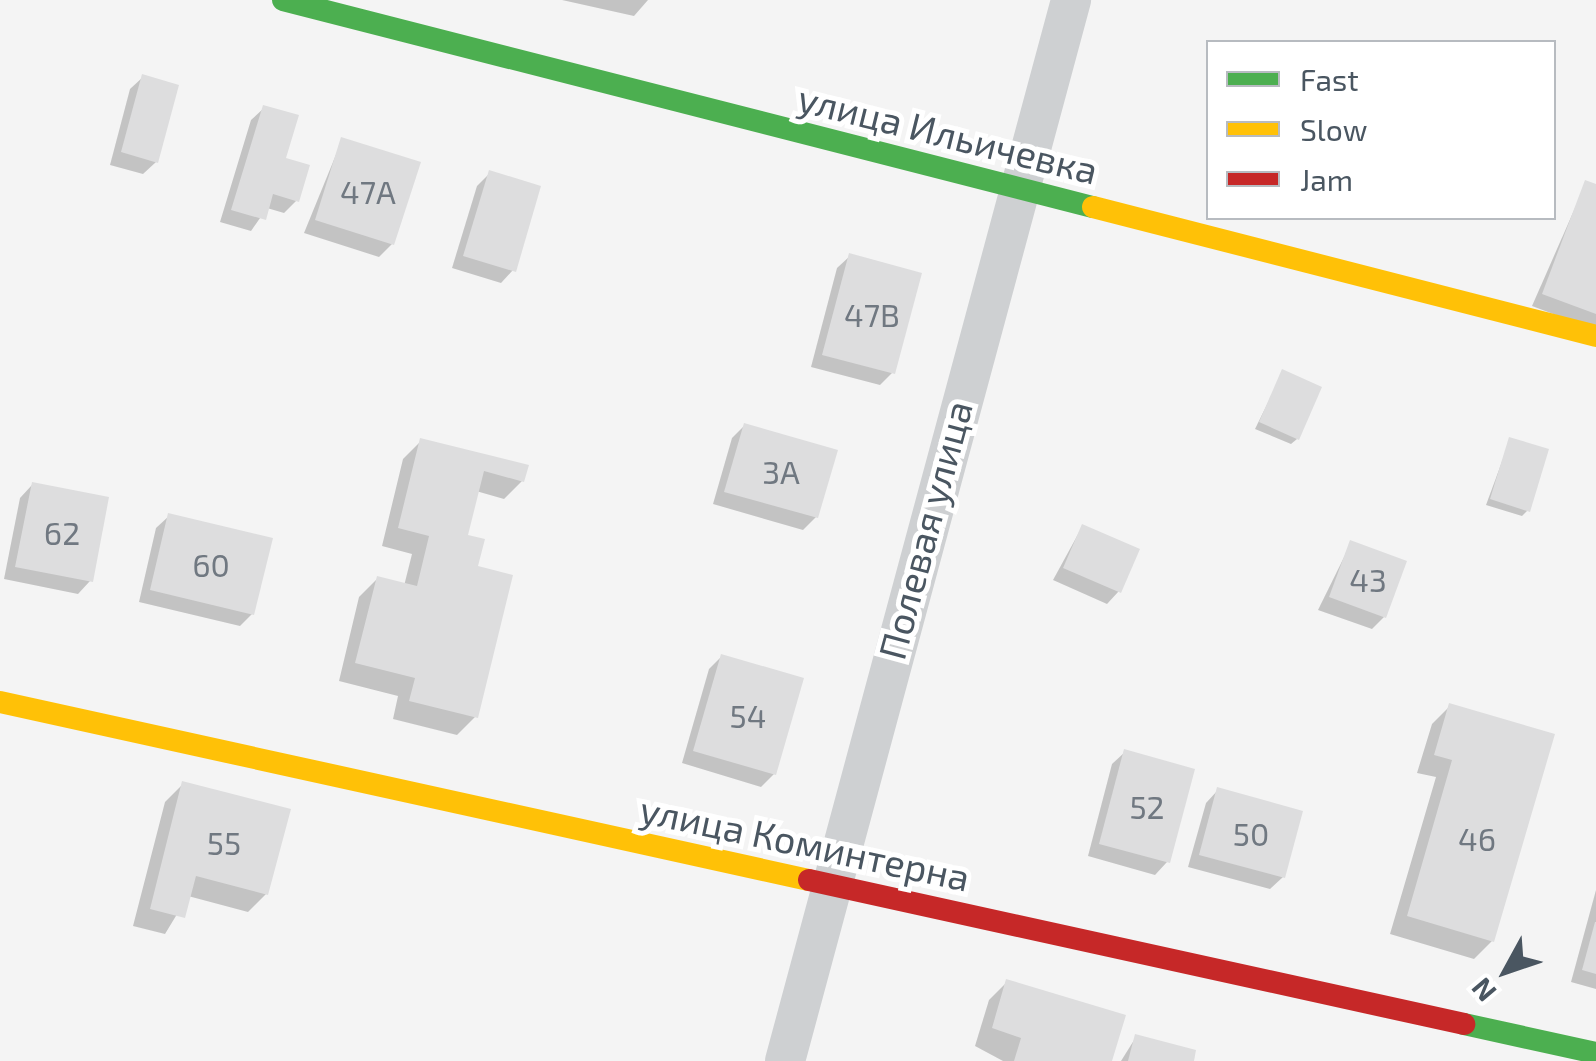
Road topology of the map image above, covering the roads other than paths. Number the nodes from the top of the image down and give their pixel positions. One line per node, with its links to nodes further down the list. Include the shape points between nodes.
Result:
1 (283, 0): 3 (street, улица Ильичевка)
2 (1071, 0): 3 (street, Полевая улица)
3 (1015, 187): 4 (street, улица Ильичевка); 6 (street, Полевая улица)
4 (1596, 336)
5 (0, 702): 6 (street, улица Коминтерна)
6 (831, 885): 7 (street, улица Коминтерна); 8 (street, Полевая улица)
7 (1596, 1053)
8 (784, 1061)

